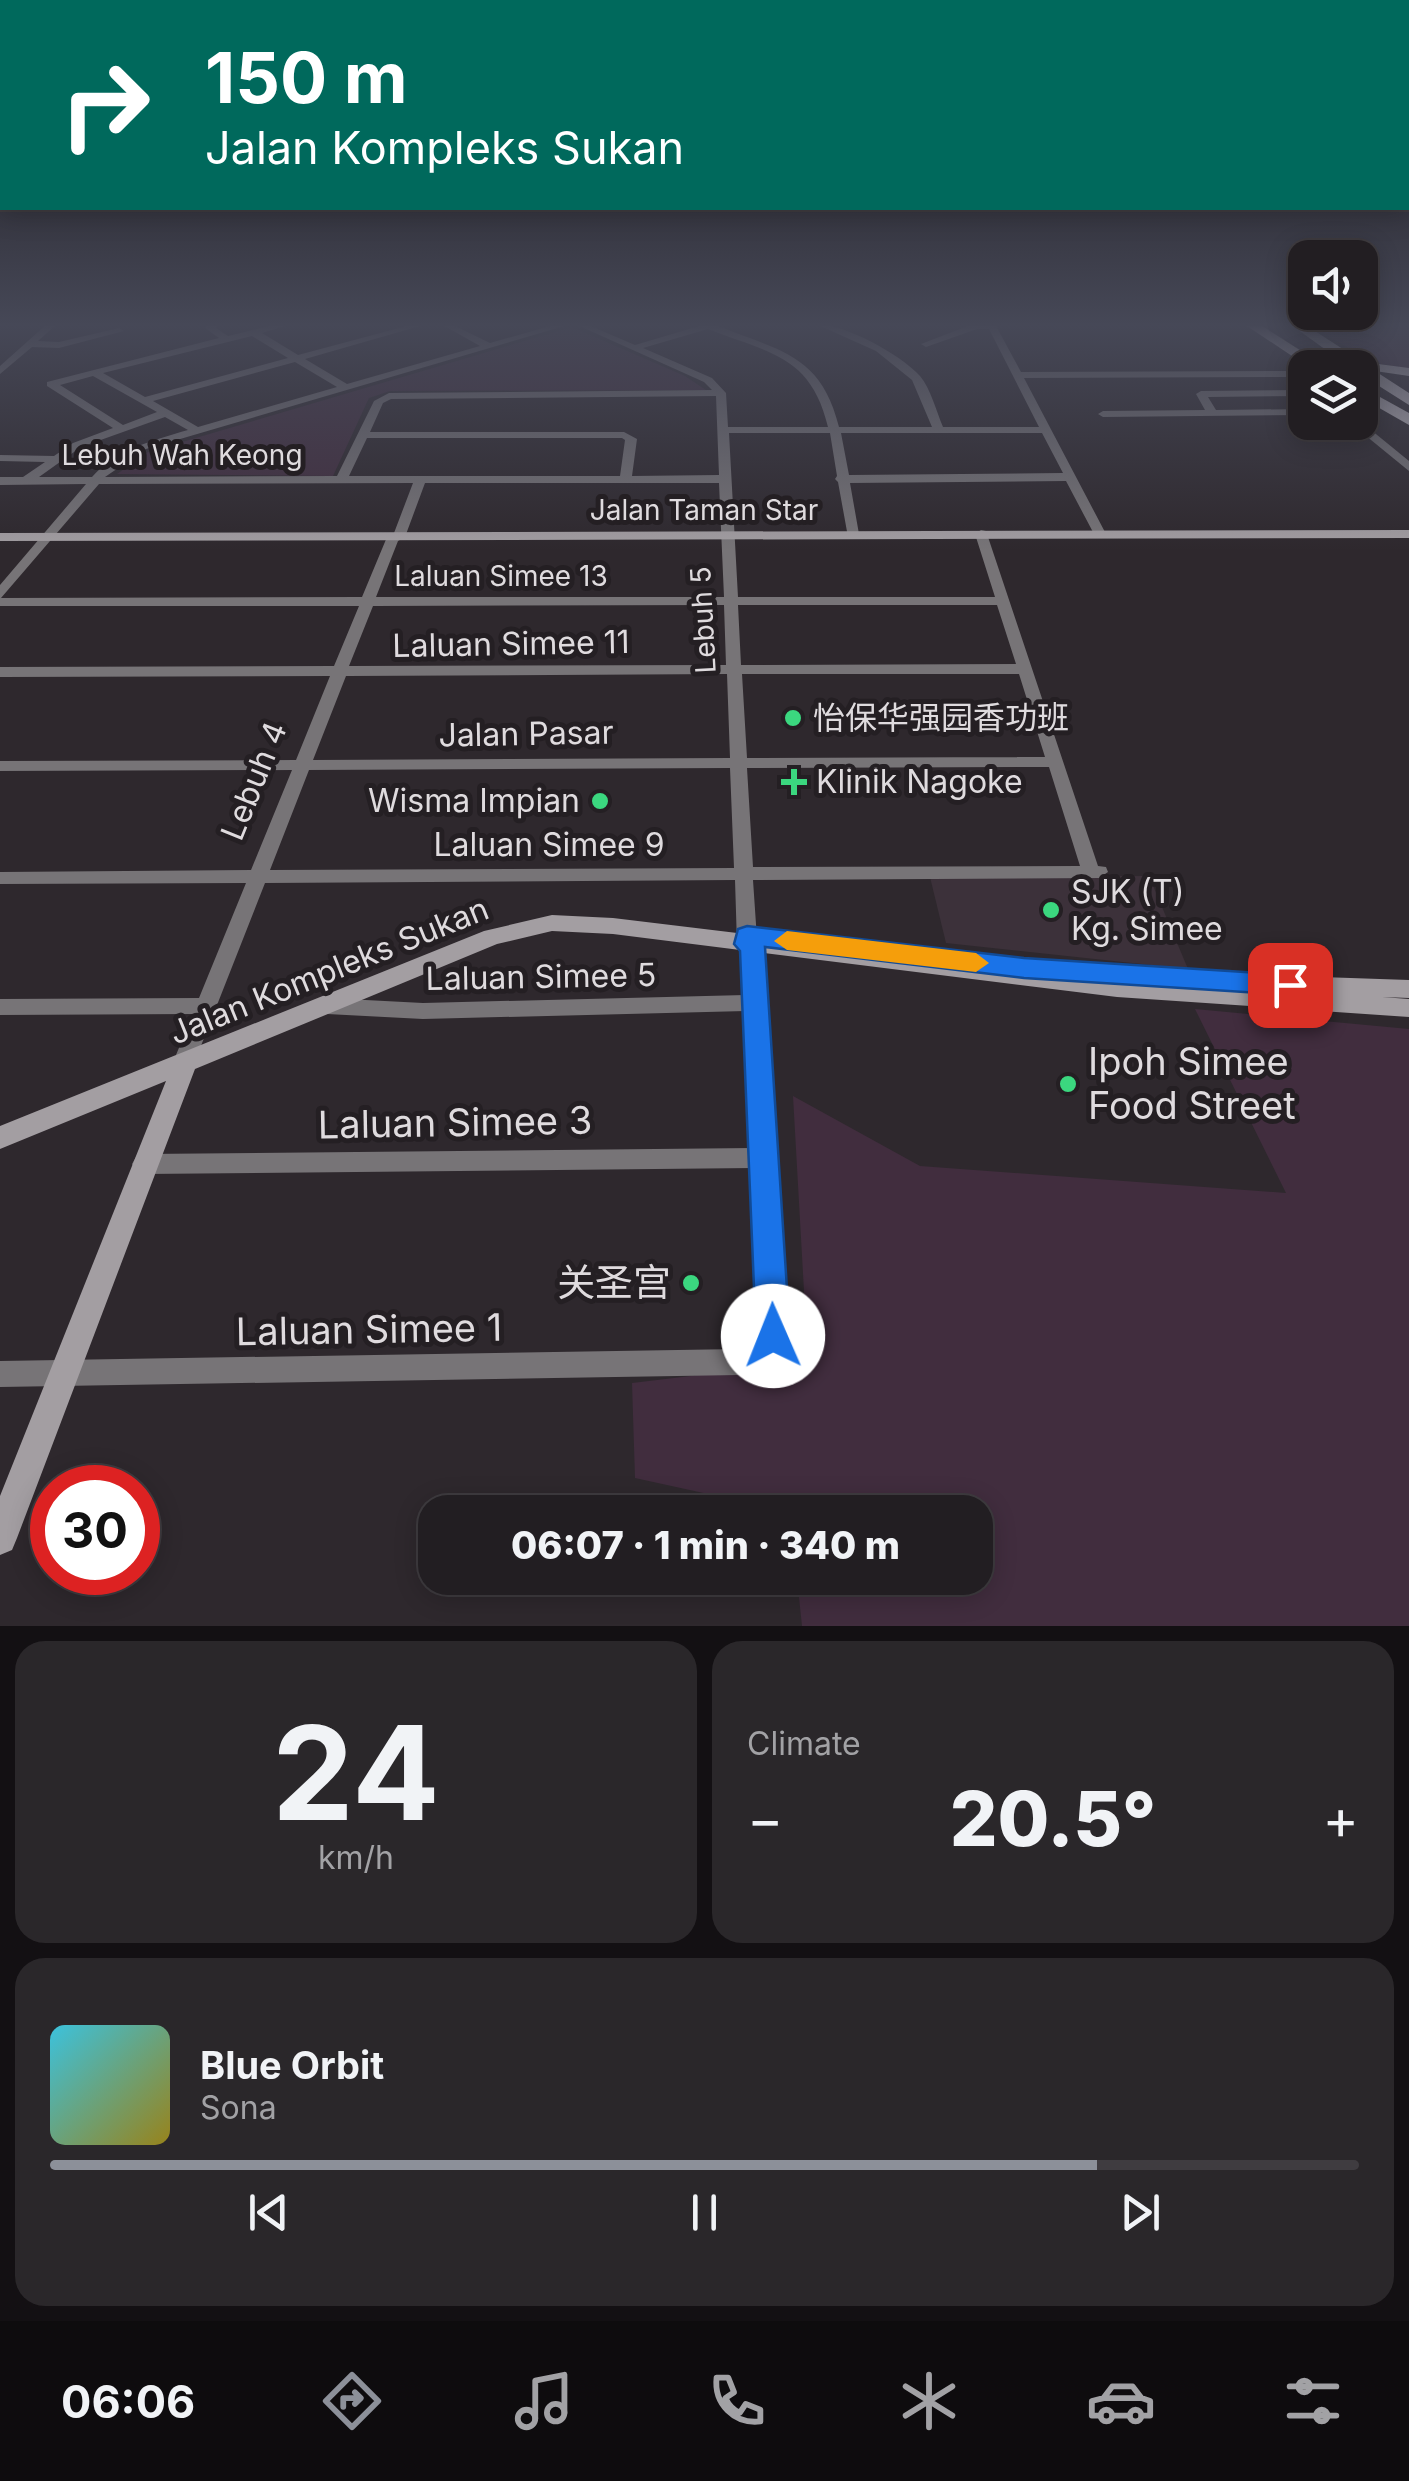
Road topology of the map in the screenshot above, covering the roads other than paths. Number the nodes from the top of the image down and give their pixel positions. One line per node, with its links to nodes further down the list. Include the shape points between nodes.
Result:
1 (76, 400): 14 (street)
2 (144, 400): 12 (street)
3 (298, 400): 15 (street)
4 (383, 400): 20 (street)
5 (722, 400): 16 (street, Lebuh 5)
6 (823, 400): 17 (street)
7 (926, 400): 18 (street)
8 (1030, 400): 19 (street)
9 (1205, 400): 10 (street)
10 (1212, 412): 11 (street); 13 (street)
11 (1288, 412)
12 (166, 413): 14 (street); 15 (street)
13 (1104, 414)
14 (119, 427): 23 (street)
15 (194, 429): 32 (street, via 142,447)
16 (724, 430): 17 (street); 29 (street, Lebuh 5)
17 (833, 430): 18 (street); 26 (street)
18 (939, 430): 19 (street)
19 (1045, 430): 25 (street)
20 (364, 434): 28 (street, via 624,435 630,439); 30 (street)
21 (1376, 440): 24 (street)
22 (0, 458): 23 (street)
23 (53, 459): 31 (street)
24 (1409, 467)
25 (1070, 477): 26 (street); 36 (street)
26 (841, 478): 34 (street)
27 (421, 479): 28 (street, Lebuh Wah Keong); 30 (street, Lebuh Wah Keong); 39 (street, Lebuh 4)
28 (626, 479): 29 (street, Lebuh Wah Keong)
29 (725, 479): 38 (street, Lebuh 5)
30 (340, 480): 32 (street, Lebuh Wah Keong)
31 (26, 481): 32 (street, Lebuh Wah Keong); 33 (street, Lebuh Wah Keong)
32 (96, 481): 41 (street)
33 (0, 482)
34 (853, 534): 35 (main road, Jalan Taman Star); 38 (main road, Jalan Taman Star)
35 (981, 534): 36 (main road, Jalan Taman Star); 44 (street)
36 (1100, 534): 37 (main road, Jalan Taman Star)
37 (1409, 534)
38 (729, 535): 39 (main road, Jalan Taman Star); 43 (street, Lebuh 5)
39 (396, 537): 41 (main road, Jalan Taman Star); 46 (street, Lebuh 4)
40 (0, 538): 41 (main road, Jalan Taman Star)
41 (47, 538): 42 (street)
42 (0, 594)
43 (734, 600): 44 (street, Laluan Simee 13); 46 (street, Laluan Simee 13); 47 (street, Lebuh 5)
44 (1002, 600): 48 (street)
45 (0, 602): 46 (street, Laluan Simee 13)
46 (366, 602): 50 (street, Lebuh 4)
47 (735, 669): 48 (street, Laluan Simee 11); 50 (street, Laluan Simee 11); 51 (street, Lebuh 5)
48 (1022, 669): 52 (street)
49 (0, 672): 50 (street, Laluan Simee 11)
50 (338, 673): 54 (street, Lebuh 4)
51 (740, 761): 52 (street, Jalan Pasar); 54 (street, Jalan Pasar); 55 (street, Lebuh 5)
52 (1052, 762): 55 (street, Laluan Simee 9, via 1095,872)
53 (0, 766): 54 (street, Jalan Pasar)
54 (300, 766): 56 (street, Lebuh 4)
55 (744, 874): 56 (street, Laluan Simee 9); 58 (street, Lebuh 5)
56 (256, 877): 57 (street, Laluan Simee 9); 61 (street, Lebuh 4)
57 (0, 878)
58 (749, 941): 59 (main road, Jalan Kompleks Sukan, via 1119,976); 60 (street, Lebuh 5); 62 (main road, Jalan Kompleks Sukan, via 552,922 492,936); 64 (main road, Jalan Kompleks Sukan, via 1117,988); 65 (main road, Jalan Kompleks Sukan, via 573,916 514,922 433,950)
59 (1409, 989)
60 (756, 1003): 62 (street, Laluan Simee 5, via 422,1011); 68 (street, Lebuh 5)
61 (203, 1006): 63 (street); 65 (street, Lebuh 4)
62 (328, 1006): 65 (main road, Jalan Kompleks Sukan)
63 (0, 1007)
64 (1409, 1008)
65 (186, 1060): 66 (main road, Jalan Kompleks Sukan); 67 (main road, Jalan Kompleks Sukan); 69 (main road, Lebuh 4)
66 (0, 1129)
67 (0, 1138)
68 (766, 1158): 69 (street, Laluan Simee 3); 70 (street, Lebuh 5, via 775,1325 769,1346)
69 (144, 1164): 71 (main road, Lebuh 4)
70 (740, 1362): 71 (street, Laluan Simee 1)
71 (64, 1373): 72 (street, Laluan Simee 1); 73 (main road, Lebuh 4)
72 (0, 1374)
73 (0, 1538)

